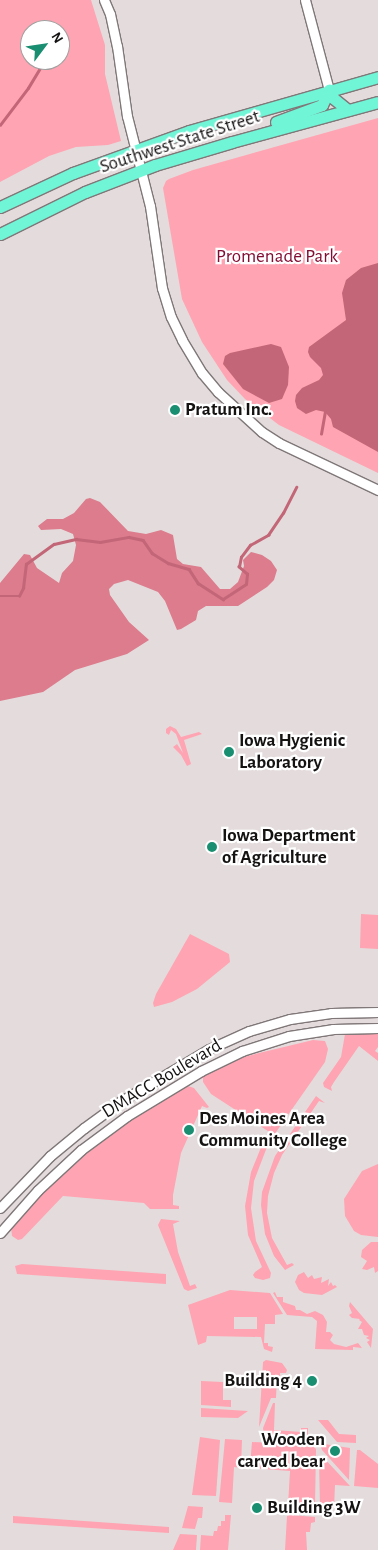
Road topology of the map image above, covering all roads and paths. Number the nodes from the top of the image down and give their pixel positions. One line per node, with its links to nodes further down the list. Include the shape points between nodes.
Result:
1 (104, 0): 8 (street, via 110,14 124,99)
2 (305, 0): 4 (street)
3 (378, 77): 4 (main road, Southwest State Street)
4 (330, 90): 6 (main road, via 333,98); 7 (main road, via 326,101 318,107); 8 (main road, Southwest State Street)
5 (378, 102): 6 (main road, Southwest State Street)
6 (348, 110): 7 (main road, Southwest State Street)
7 (232, 142): 9 (main road, Southwest State Street)
8 (137, 149): 9 (street); 10 (main road, Southwest State Street)
9 (142, 170): 11 (main road, Southwest State Street, via 77,196); 12 (street, via 166,303 182,340 202,373 232,406 270,437)
10 (0, 207)
11 (0, 234)
12 (378, 490)
13 (378, 1012): 15 (street, DMACC Boulevard, via 331,1013 290,1019 249,1031 209,1049 84,1128 40,1166)
14 (378, 1028): 16 (street, DMACC Boulevard, via 333,1029 289,1036 242,1051 201,1071 127,1116 82,1150 26,1202)
15 (0, 1208)
16 (0, 1233)

